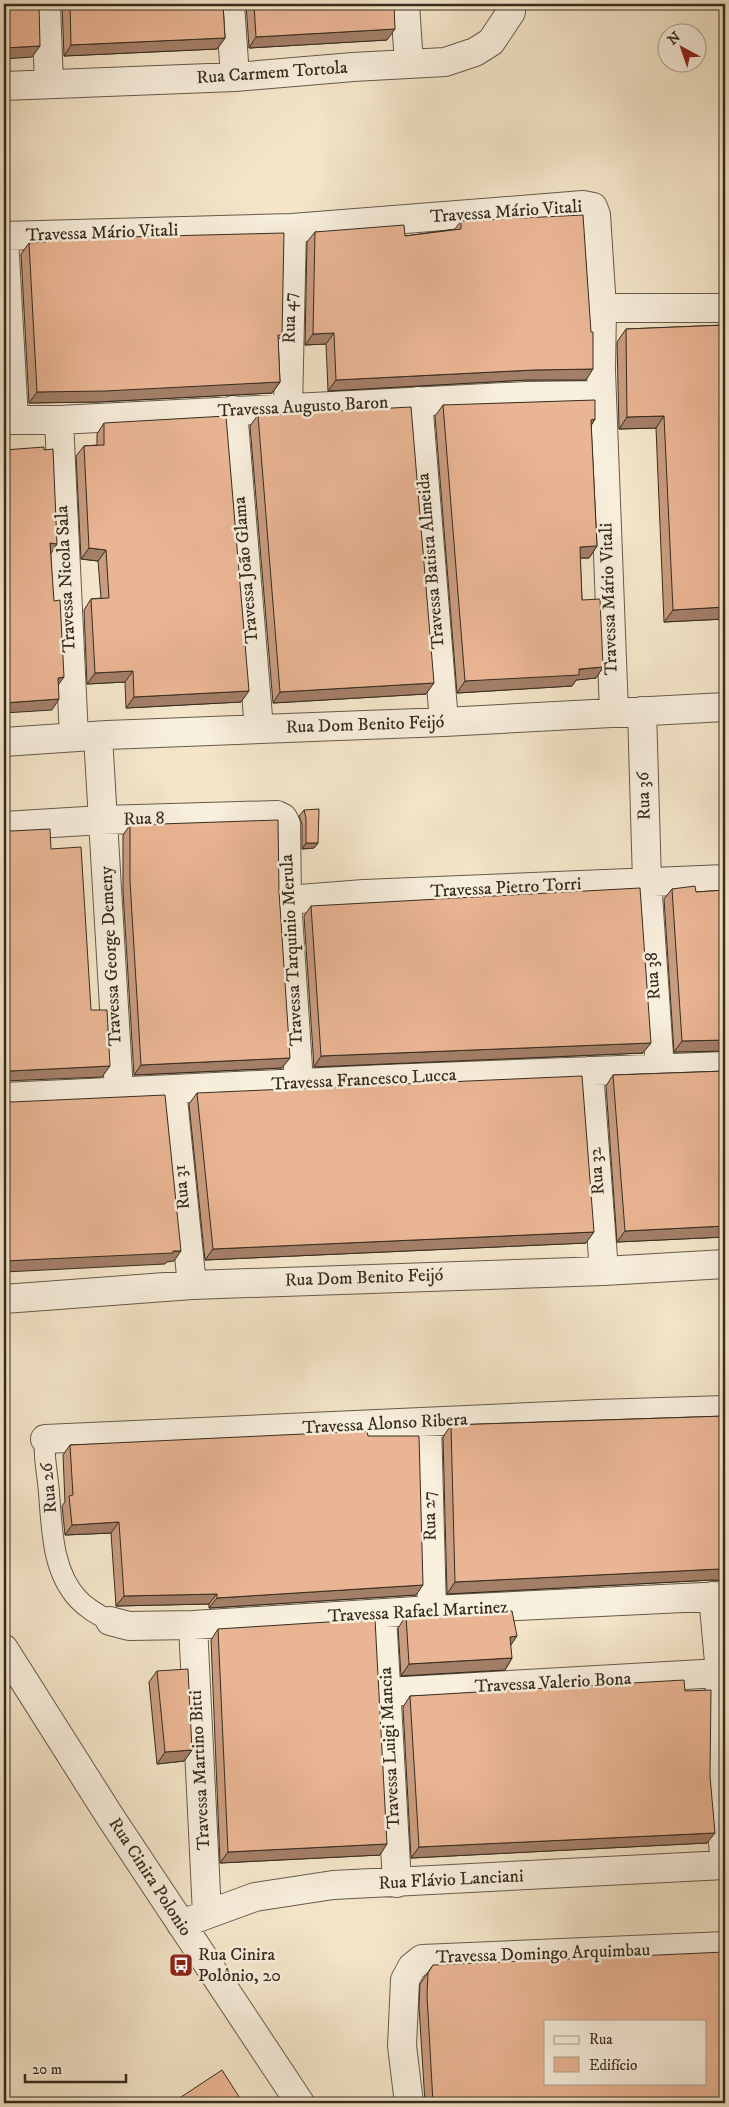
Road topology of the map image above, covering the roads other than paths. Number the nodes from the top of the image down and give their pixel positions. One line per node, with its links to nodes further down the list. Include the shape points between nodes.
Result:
1 (46, 4): 7 (street)
2 (230, 4): 6 (street)
3 (405, 4): 5 (street)
4 (511, 4): 5 (street, Rua Carmem Tortola, via 511,12 491,42 475,52 446,62)
5 (409, 64): 6 (street, Rua Carmem Tortola)
6 (235, 77): 7 (street, Rua Carmem Tortola)
7 (49, 84): 8 (street, Rua Carmem Tortola)
8 (4, 86)
9 (292, 228): 10 (street, Travessa Mário Vitali); 11 (street, Travessa Mário Vitali, via 589,205 596,215); 15 (street, Rua 47)
10 (4, 237): 17 (street)
11 (602, 308): 12 (street); 13 (street, Travessa Mário Vitali)
12 (725, 308)
13 (602, 395): 14 (street, Travessa Augusto Baron); 21 (street, Travessa Mário Vitali)
14 (418, 401): 15 (street, Travessa Augusto Baron); 22 (street, Travessa Batista Almeida)
15 (288, 408): 16 (street, Travessa Augusto Baron)
16 (233, 410): 18 (street, Travessa Augusto Baron); 23 (street, Travessa João Glama)
17 (9, 419): 18 (street, Travessa Augusto Baron)
18 (58, 420): 24 (street, Travessa Nicola Sala)
19 (725, 707): 20 (street, Rua Dom Benito Feijó)
20 (642, 711): 21 (street, Rua Dom Benito Feijó); 30 (street, Rua 36)
21 (614, 712): 22 (street, Rua Dom Benito Feijó)
22 (444, 722): 23 (street, Rua Dom Benito Feijó)
23 (259, 729): 24 (street, Rua Dom Benito Feijó)
24 (86, 737): 25 (street, Rua Dom Benito Feijó); 27 (street, Travessa Nicola Sala)
25 (4, 742)
26 (283, 818): 27 (street, Rua 8, via 277,815); 31 (street, Travessa Tarquinio Merula, via 286,824)
27 (102, 820): 28 (street, Rua 8); 37 (street, Travessa George Demeny)
28 (4, 826)
29 (725, 879): 30 (street, Travessa Pietro Torri)
30 (647, 882): 31 (street, Travessa Pietro Torri); 33 (street, Rua 38)
31 (287, 900): 35 (street, Travessa Tarquinio Merula)
32 (725, 1066): 33 (street, Travessa Francesco Lucca)
33 (660, 1070): 34 (street, Travessa Francesco Lucca)
34 (589, 1071): 35 (street, Travessa Francesco Lucca); 40 (street, Rua 32)
35 (299, 1083): 36 (street, Travessa Francesco Lucca)
36 (172, 1089): 37 (street, Travessa Francesco Lucca); 41 (street, Rua 31)
37 (119, 1092): 38 (street, Travessa Francesco Lucca)
38 (4, 1097)
39 (725, 1264): 40 (street, Rua Dom Benito Feijó)
40 (604, 1271): 41 (street, Rua Dom Benito Feijó)
41 (192, 1285): 42 (street, Rua Dom Benito Feijó)
42 (4, 1299)
43 (725, 1410): 44 (street, Travessa Alonso Ribera)
44 (427, 1422): 45 (street, Travessa Alonso Ribera); 47 (street, Rua 27)
45 (46, 1439): 49 (lane, Rua 26, via 57,1560 78,1600)
46 (719, 1596): 47 (street, Travessa Rafael Martinez); 52 (street)
47 (432, 1610): 48 (street, Travessa Rafael Martinez)
48 (382, 1614): 50 (street, Travessa Rafael Martinez); 53 (street, Travessa Luigi Mancia)
49 (110, 1621): 50 (street, Travessa Rafael Martinez, via 129,1626)
50 (193, 1625): 56 (street, Travessa Martino Bitti)
51 (4, 1649): 57 (street, Rua Cinira Polonio)
52 (720, 1673): 53 (street, Travessa Valerio Bona); 54 (street, via 718,1787)
53 (386, 1692): 55 (street, Travessa Luigi Mancia)
54 (725, 1865): 55 (street, Rua Flávio Lanciani)
55 (398, 1883): 56 (street, Rua Flávio Lanciani, via 294,1889 255,1897)
56 (207, 1914): 57 (street, Rua Flávio Lanciani)
57 (182, 1924): 59 (street, Rua Cinira Polonio)
58 (725, 1946): 60 (street, Travessa Domingo Arquimbau, via 422,1959 412,1967 406,1980 402,2046)
59 (300, 2103)
60 (409, 2103)

